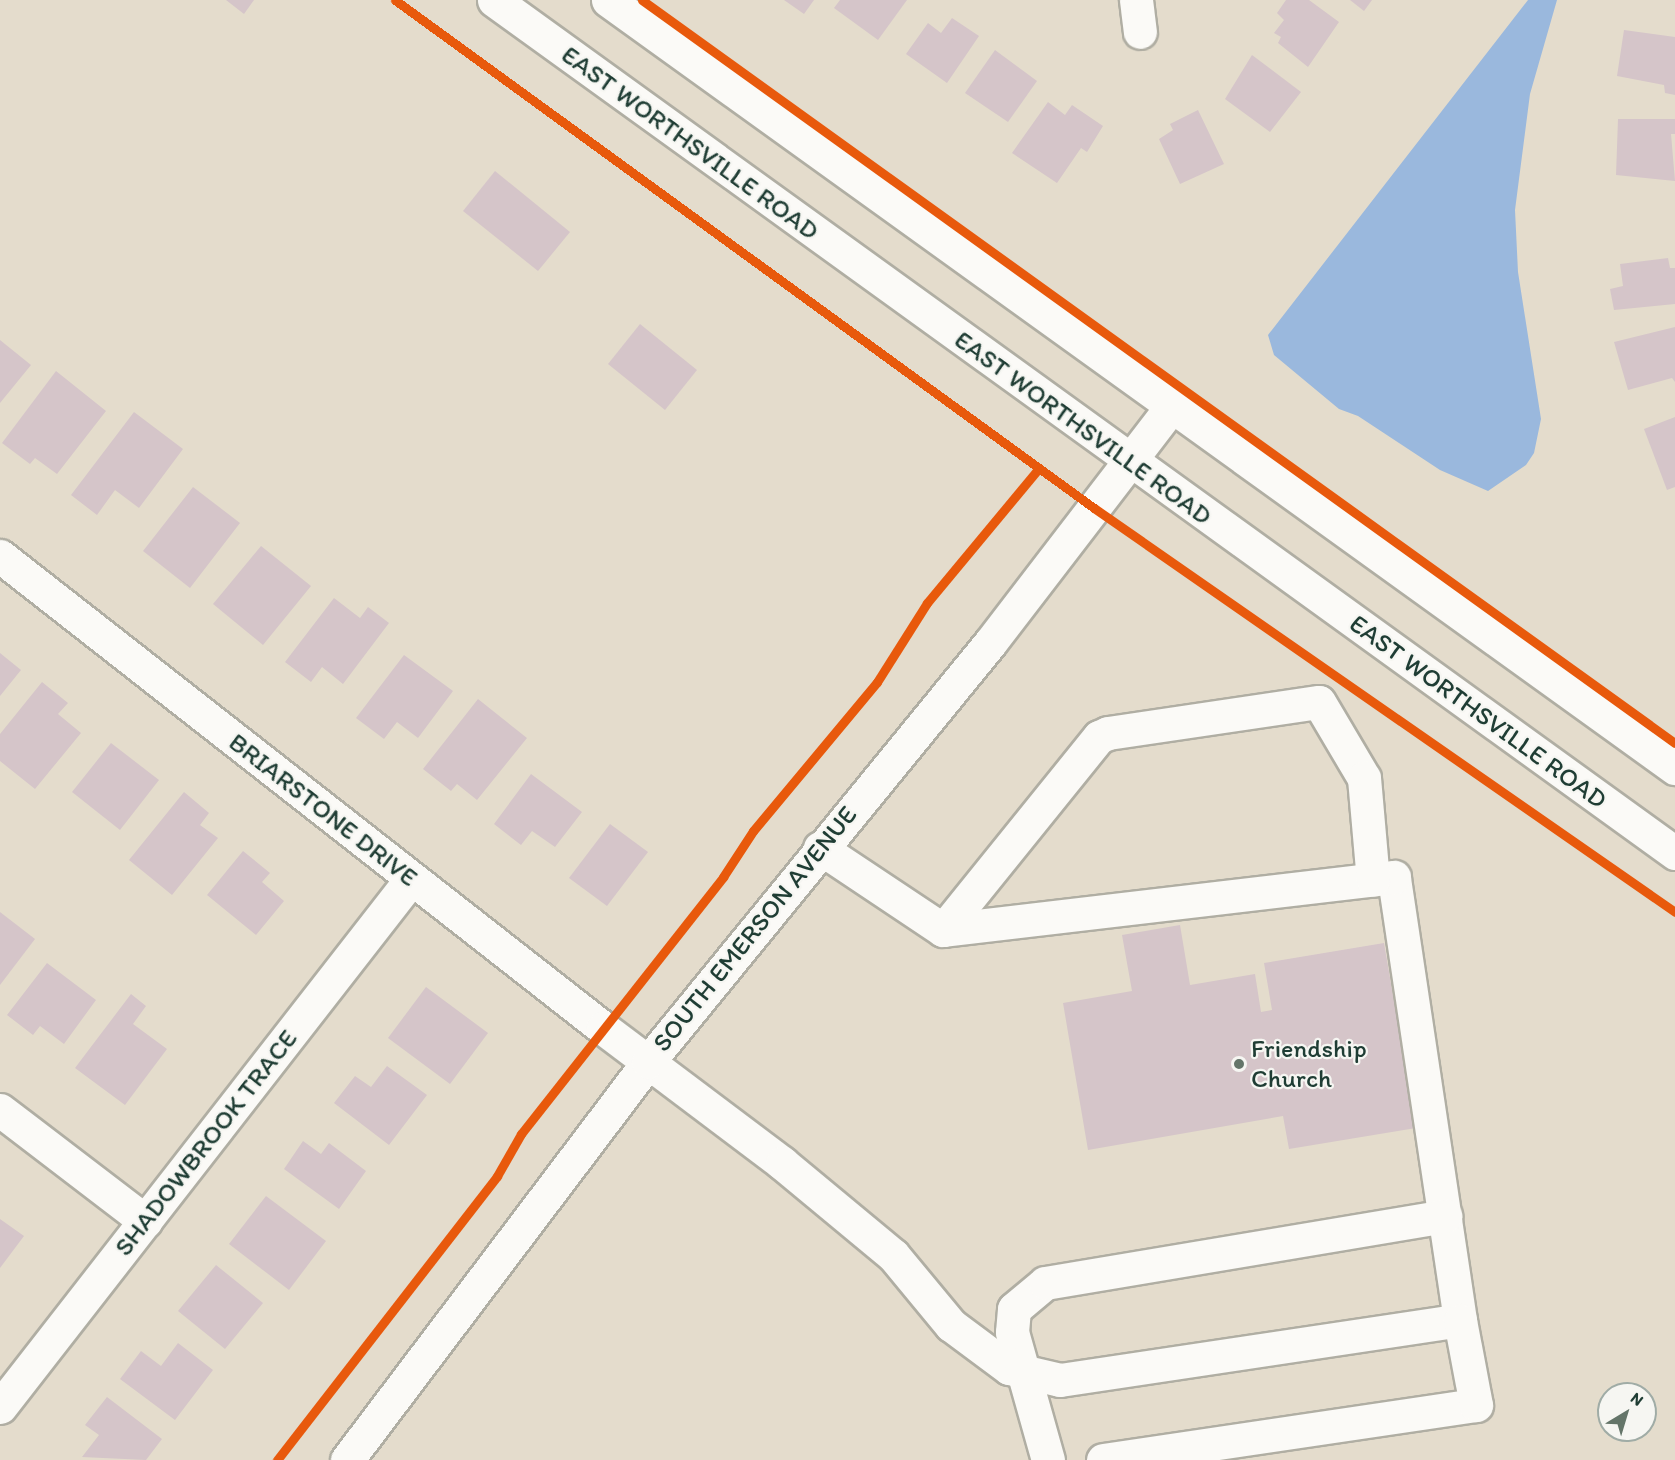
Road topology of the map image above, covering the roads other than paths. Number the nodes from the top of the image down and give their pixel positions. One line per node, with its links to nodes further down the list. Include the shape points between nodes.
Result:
1 (494, 0): 4 (street, EAST WORTHSVILLE ROAD)
2 (608, 0): 3 (street)
3 (1172, 406): 4 (street, SOUTH EMERSON AVENUE); 6 (street)
4 (1129, 462): 7 (street, SOUTH EMERSON AVENUE, via 990,644); 8 (street, EAST WORTHSVILLE ROAD)
5 (0, 556): 9 (street, BRIARSTONE DRIVE)
6 (1675, 768)
7 (820, 848): 11 (street); 12 (street, SOUTH EMERSON AVENUE)
8 (1675, 853)
9 (411, 879): 12 (street, BRIARSTONE DRIVE); 15 (street, SHADOWBROOK TRACE)
10 (1373, 880): 11 (street); 11 (street, via 1364,778 1319,702 1108,732); 14 (street, via 1394,877)
11 (943, 930)
12 (648, 1062): 17 (street, BRIARSTONE DRIVE, via 782,1163 893,1255 951,1325 1009,1368); 19 (street, SOUTH EMERSON AVENUE)
13 (0, 1110): 15 (street)
14 (1445, 1216): 16 (street); 17 (street, via 1044,1283 1014,1309 1012,1332)
15 (145, 1221): 18 (street, SHADOWBROOK TRACE)
16 (1460, 1320): 17 (street, BRIARSTONE DRIVE, via 1060,1380); 21 (street, via 1476,1405)
17 (1024, 1374): 20 (street)
18 (0, 1407)
19 (347, 1460)
20 (1048, 1460)
21 (1103, 1460)

